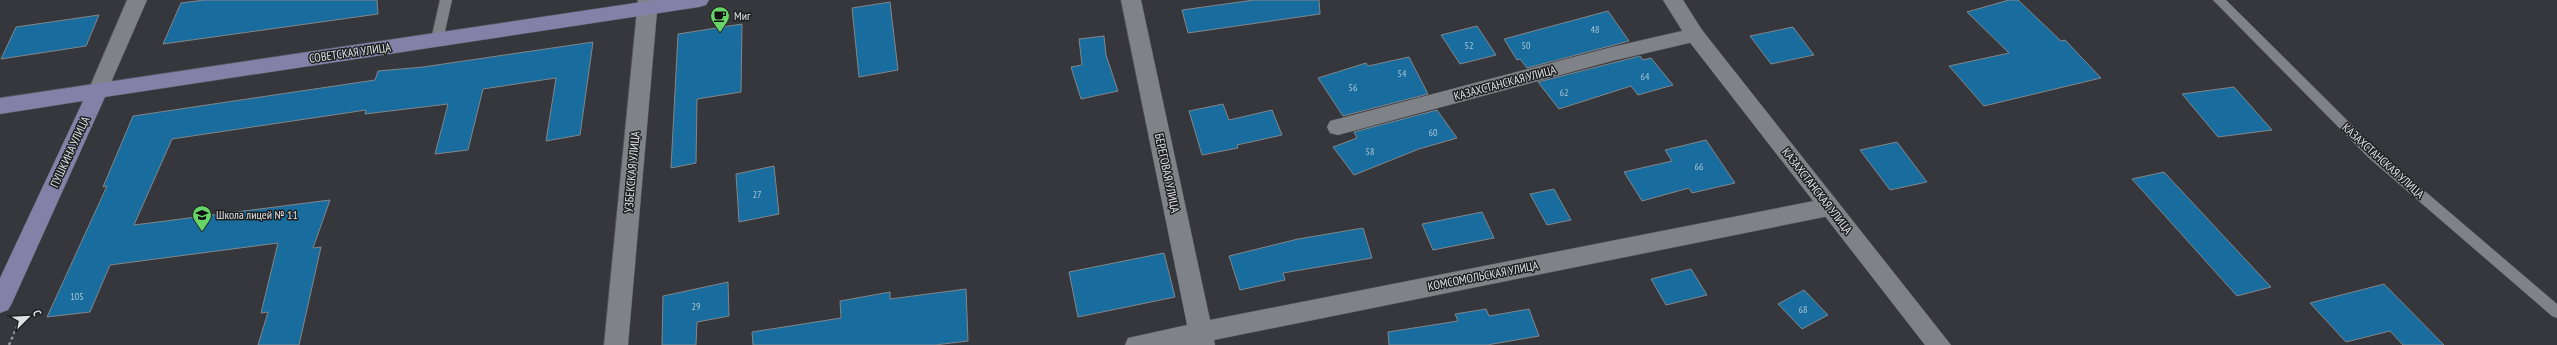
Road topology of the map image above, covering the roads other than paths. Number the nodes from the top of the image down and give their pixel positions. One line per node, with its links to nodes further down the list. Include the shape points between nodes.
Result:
1 (137, 0): 10 (street, ПУШКИНА УЛИЦА)
2 (446, 0): 9 (lane)
3 (699, 0): 7 (main road, СОВЕТСКАЯ УЛИЦА)
4 (1131, 0): 16 (street, БЕРЕГОВАЯ УЛИЦА)
5 (1673, 0): 8 (street, КАЗАХСТАНСКАЯ УЛИЦА)
6 (2219, 0): 15 (lane, КАЗАХСТАНСКАЯ УЛИЦА, via 2374,155)
7 (648, 4): 9 (main road, СОВЕТСКАЯ УЛИЦА); 17 (street, УЗБЕКСКАЯ УЛИЦА)
8 (1695, 35): 12 (street, КАЗАХСТАНСКАЯ УЛИЦА, via 1612,54); 13 (street, КАЗАХСТАНСКАЯ УЛИЦА)
9 (437, 40): 10 (main road, СОВЕТСКАЯ УЛИЦА)
10 (98, 91): 11 (main road, СОВЕТСКАЯ УЛИЦА); 14 (main road, ПУШКИНА УЛИЦА)
11 (0, 106)
12 (1338, 127)
13 (1829, 207): 16 (street, КОМСОМОЛЬСКАЯ УЛИЦА); 19 (street, КАЗАХСТАНСКАЯ УЛИЦА)
14 (0, 303)
15 (2557, 312)
16 (1202, 339): 18 (street, КОМСОМОЛЬСКАЯ УЛИЦА)
17 (616, 345)
18 (1137, 345)
19 (1939, 345)

